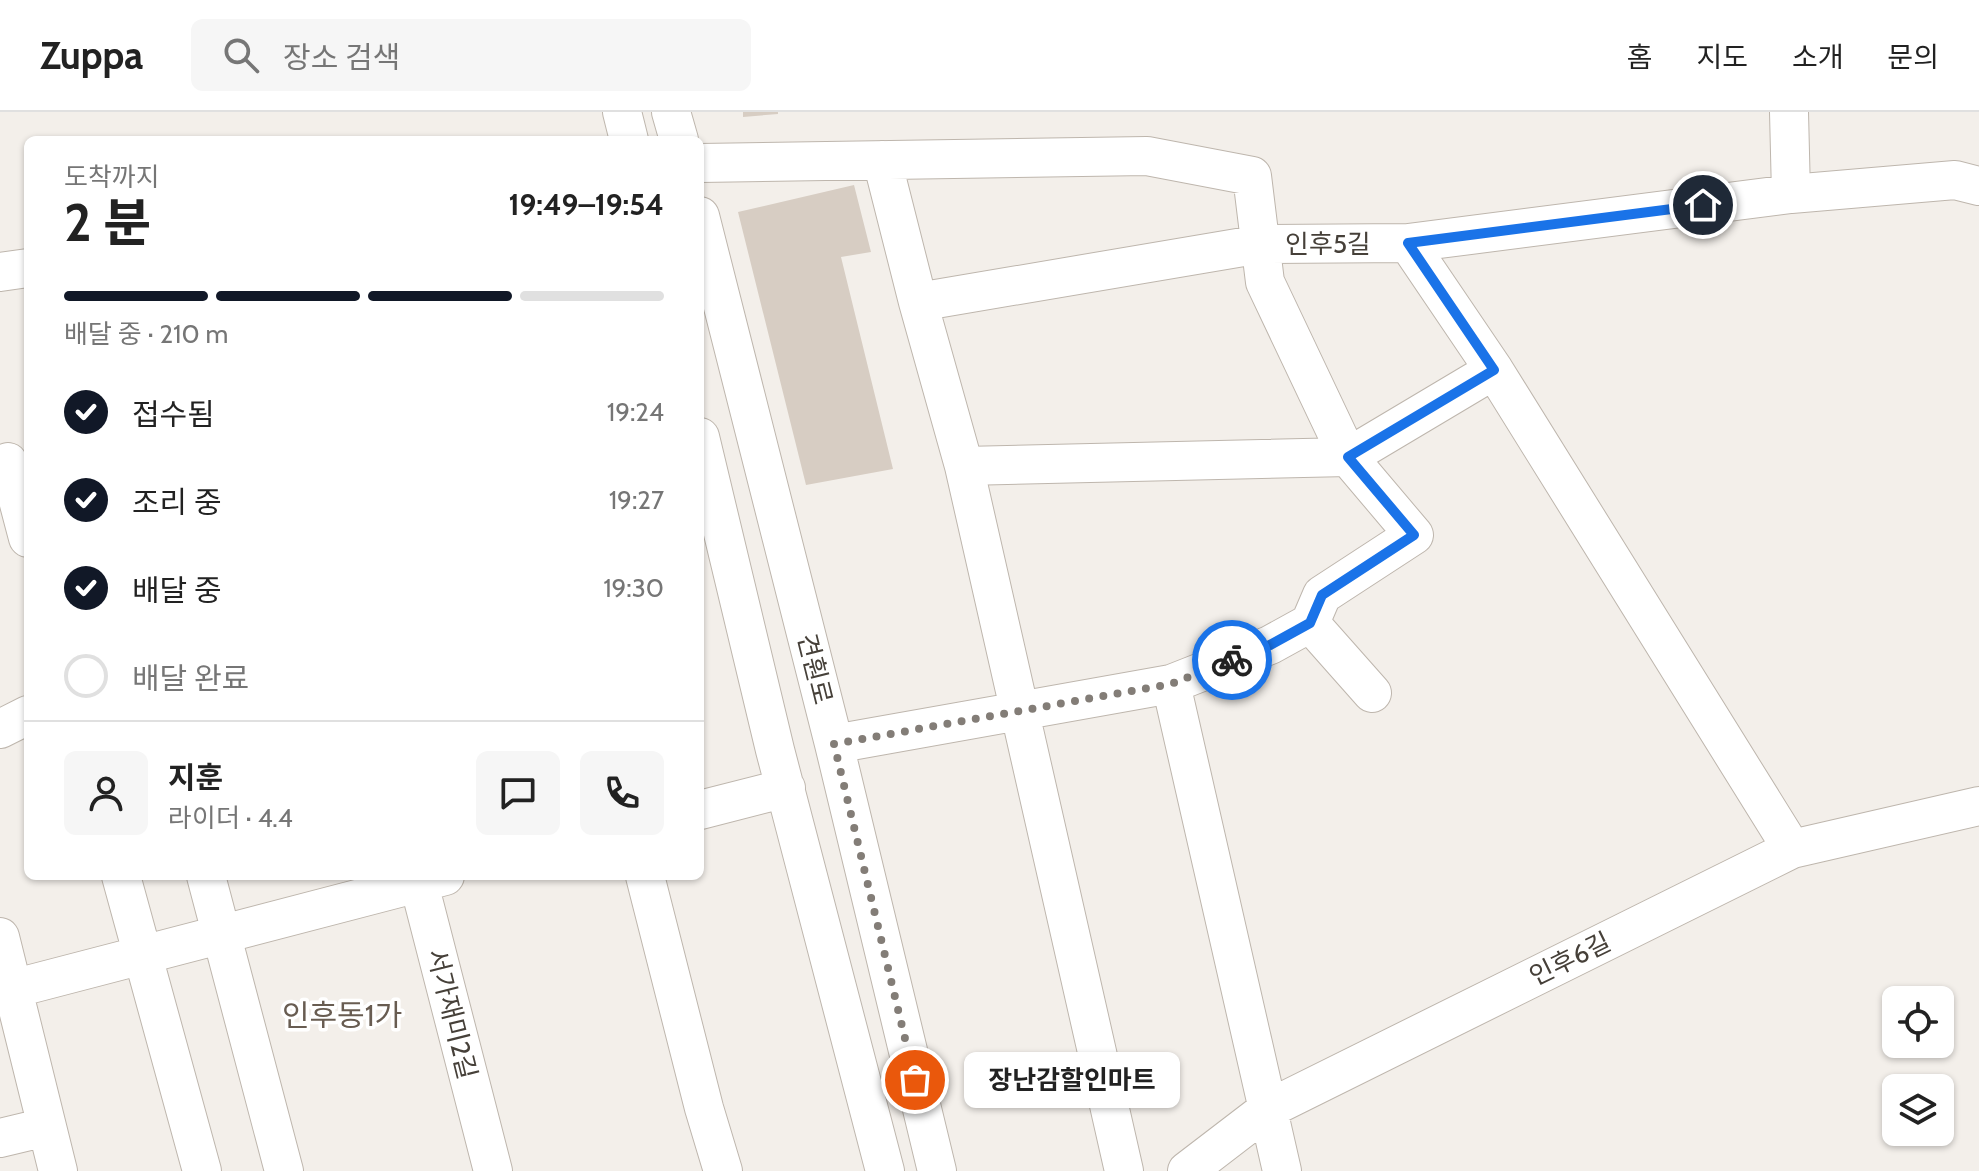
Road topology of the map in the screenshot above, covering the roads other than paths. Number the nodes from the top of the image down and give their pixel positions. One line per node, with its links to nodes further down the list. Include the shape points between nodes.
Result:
1 (622, 112): 4 (street)
2 (671, 112): 5 (street)
3 (1789, 112): 9 (street)
4 (628, 136)
5 (678, 136)
6 (882, 160): 7 (street); 12 (street, via 1147,156 1252,176); 15 (street)
7 (704, 163)
8 (1979, 186): 9 (street, 인후5길, via 1955,180)
9 (1791, 194): 11 (street, 인후5길)
10 (704, 232): 28 (street, 견훤로)
11 (1408, 243): 12 (street, 인후5길); 16 (street)
12 (1261, 244): 15 (street, 인후5길); 18 (street, via 1265,282)
13 (24, 269): 14 (street)
14 (0, 272)
15 (918, 302): 20 (street)
16 (1494, 370): 18 (street); 32 (street)
17 (704, 453): 29 (street)
18 (1348, 457): 20 (street); 22 (street, via 1414,535 1322,595)
19 (12, 460): 21 (street)
20 (964, 466): 25 (street)
21 (24, 518)
22 (1310, 623): 23 (street, via 1270,645); 24 (street)
23 (1171, 684): 25 (street); 42 (street)
24 (1372, 693)
25 (1019, 709): 28 (street); 52 (street)
26 (24, 717): 27 (street)
27 (0, 729)
28 (834, 744): 51 (street, 견훤로)
29 (786, 788): 31 (street); 50 (street)
30 (1979, 806): 32 (street, 인후6길)
31 (704, 809)
32 (1792, 849): 42 (street, 인후6길)
33 (122, 880): 40 (street)
34 (207, 880): 38 (street)
35 (420, 880): 38 (street, 서가재미2길)
36 (427, 880): 45 (street, 서가재미2길)
37 (646, 880): 49 (street)
38 (222, 935): 40 (street, 서가재미2길); 46 (street)
39 (0, 937): 41 (street)
40 (144, 955): 41 (street, 서가재미2길); 48 (street)
41 (12, 989): 43 (street)
42 (1268, 1109): 53 (street, 인후6길); 54 (street)
43 (46, 1127): 44 (street); 47 (street)
44 (0, 1138)
45 (490, 1158)
46 (283, 1170)
47 (58, 1171)
48 (202, 1171)
49 (723, 1171)
50 (885, 1171)
51 (937, 1171)
52 (1124, 1171)
53 (1187, 1171)
54 (1282, 1171)

